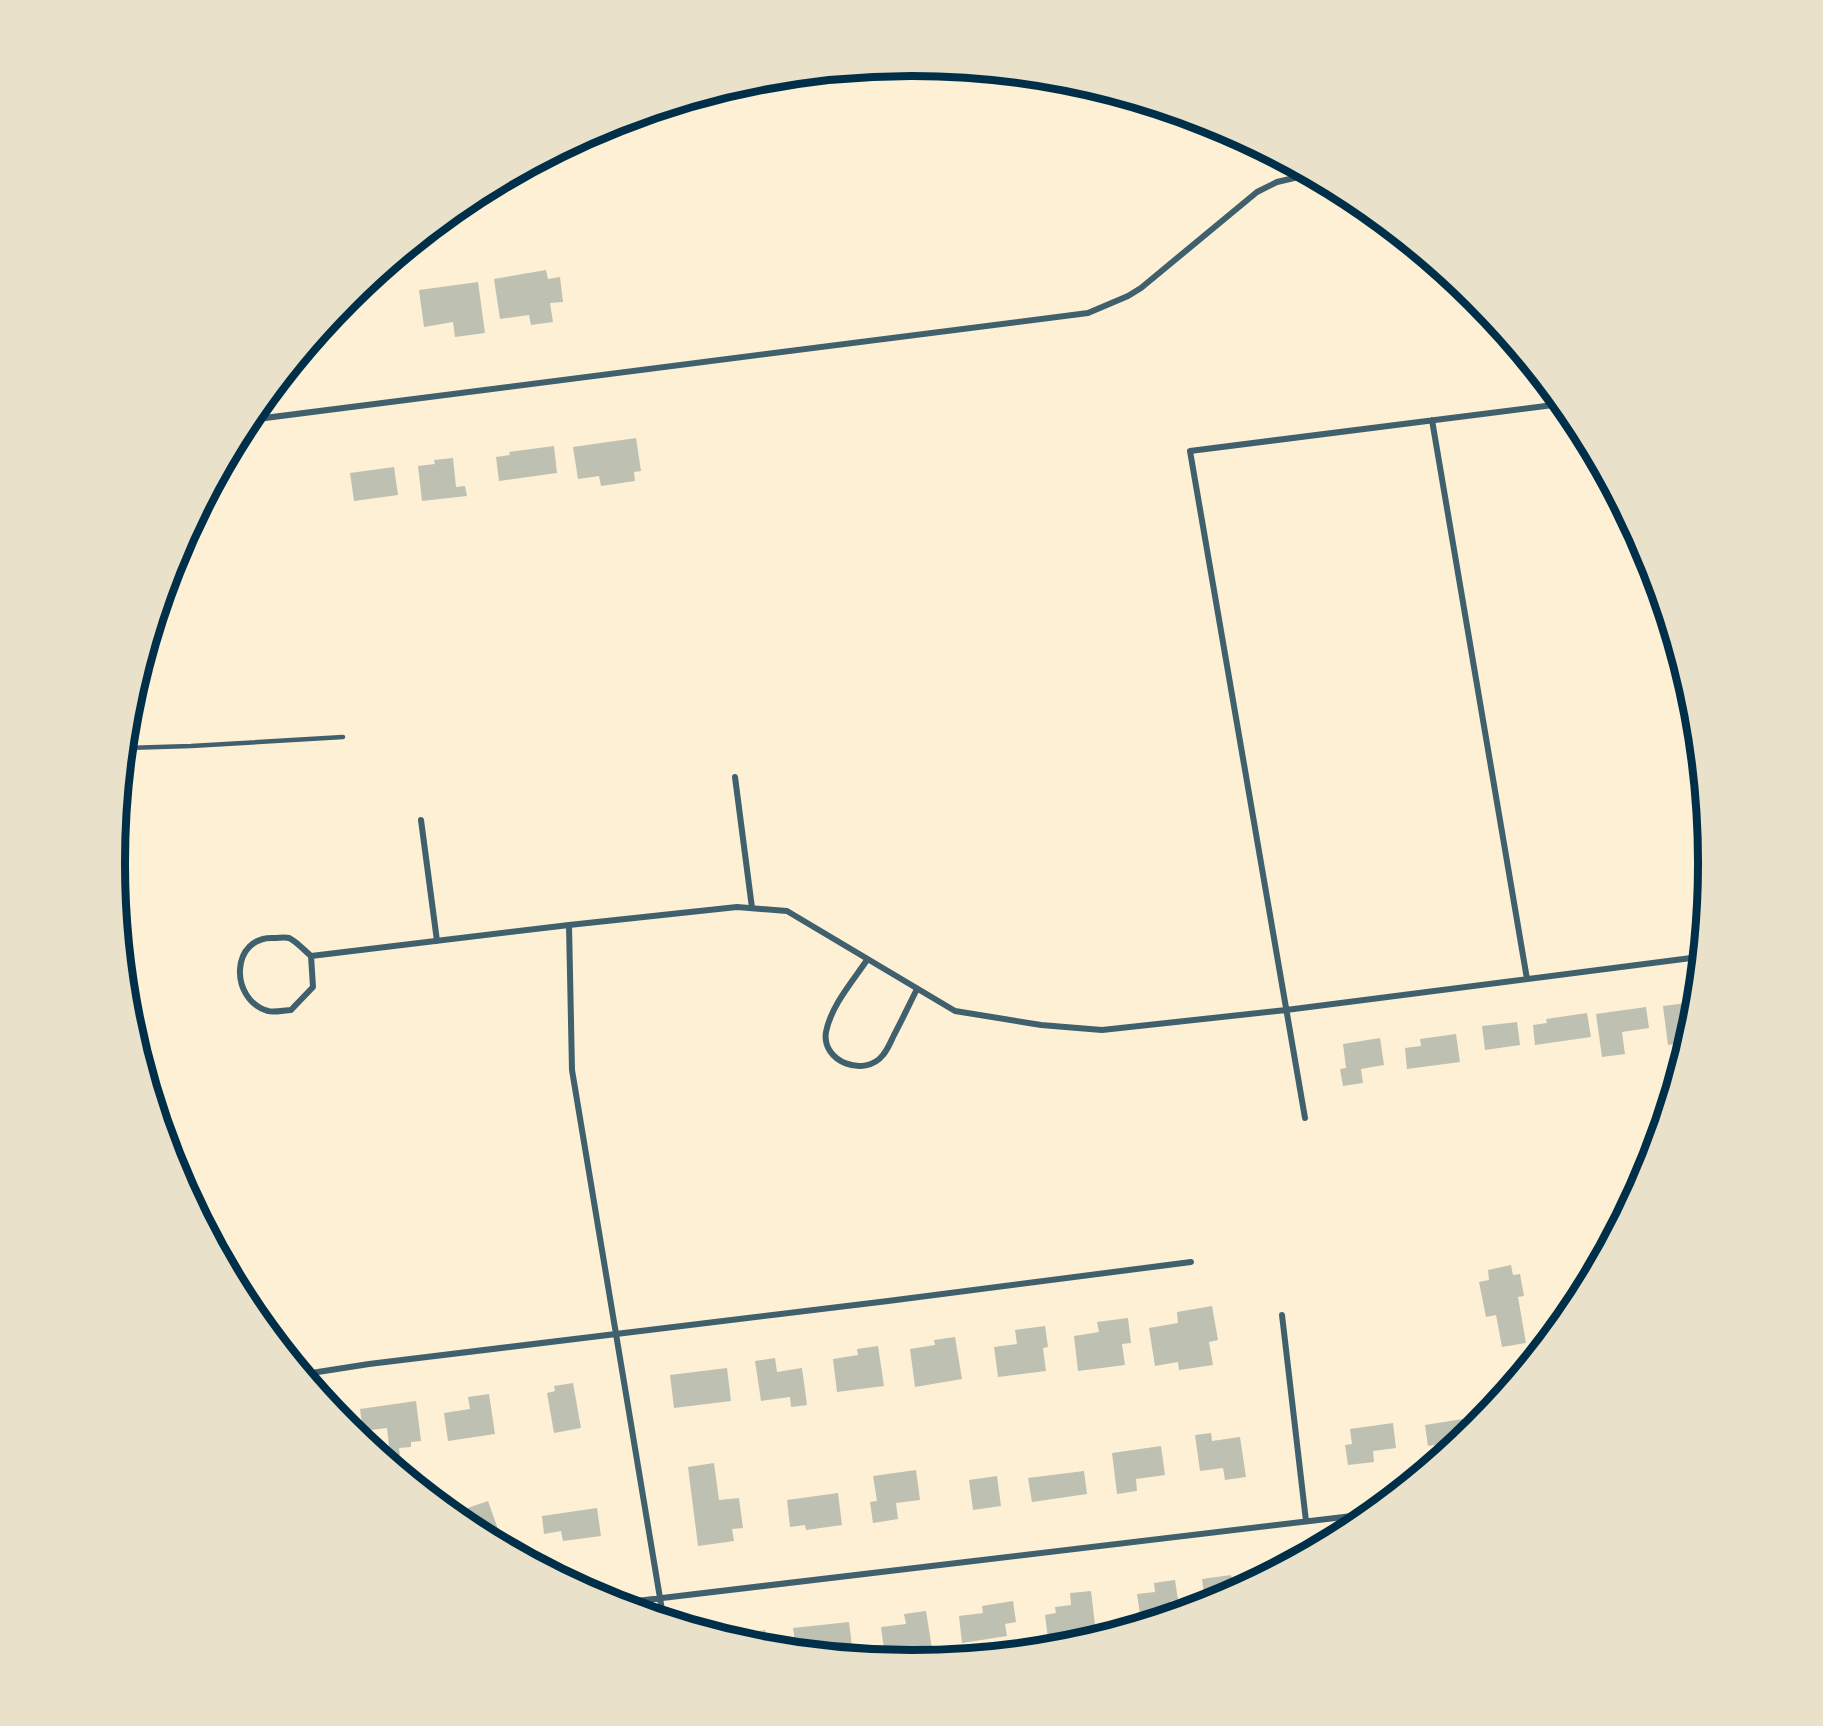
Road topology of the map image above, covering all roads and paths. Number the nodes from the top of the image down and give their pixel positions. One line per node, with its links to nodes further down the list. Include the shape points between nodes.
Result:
1 (1296, 177): 3 (street, via 1257,192 1141,288 1088,314)
2 (1550, 405): 4 (street)
3 (264, 418)
4 (1432, 420): 15 (street); 17 (street, via 1191,451)
5 (343, 737): 6 (lane)
6 (134, 748)
7 (735, 777): 9 (street)
8 (421, 820): 11 (street)
9 (752, 908): 10 (street); 14 (street, via 787,911)
10 (569, 925): 11 (street); 21 (street, via 572,1070)
11 (437, 941): 12 (street)
12 (311, 956): 12 (street, via 313,987 291,1010 268,1012 247,999 239,977 243,954 253,943 264,937 289,938)
13 (1692, 958): 15 (street)
14 (867, 960): 16 (street); 16 (street, via 831,1014 827,1048 838,1060 851,1066 869,1065 883,1056)
15 (1527, 979): 17 (street)
16 (917, 990): 17 (street, via 955,1011 1102,1030)
17 (1286, 1010): 18 (street)
18 (1305, 1118)
19 (1191, 1262): 21 (street)
20 (1282, 1315): 24 (street)
21 (615, 1334): 22 (street); 25 (street)
22 (313, 1373)
23 (1349, 1516): 24 (street)
24 (1306, 1521): 25 (street)
25 (660, 1599): 26 (street); 27 (street)
26 (640, 1601)
27 (662, 1609)

